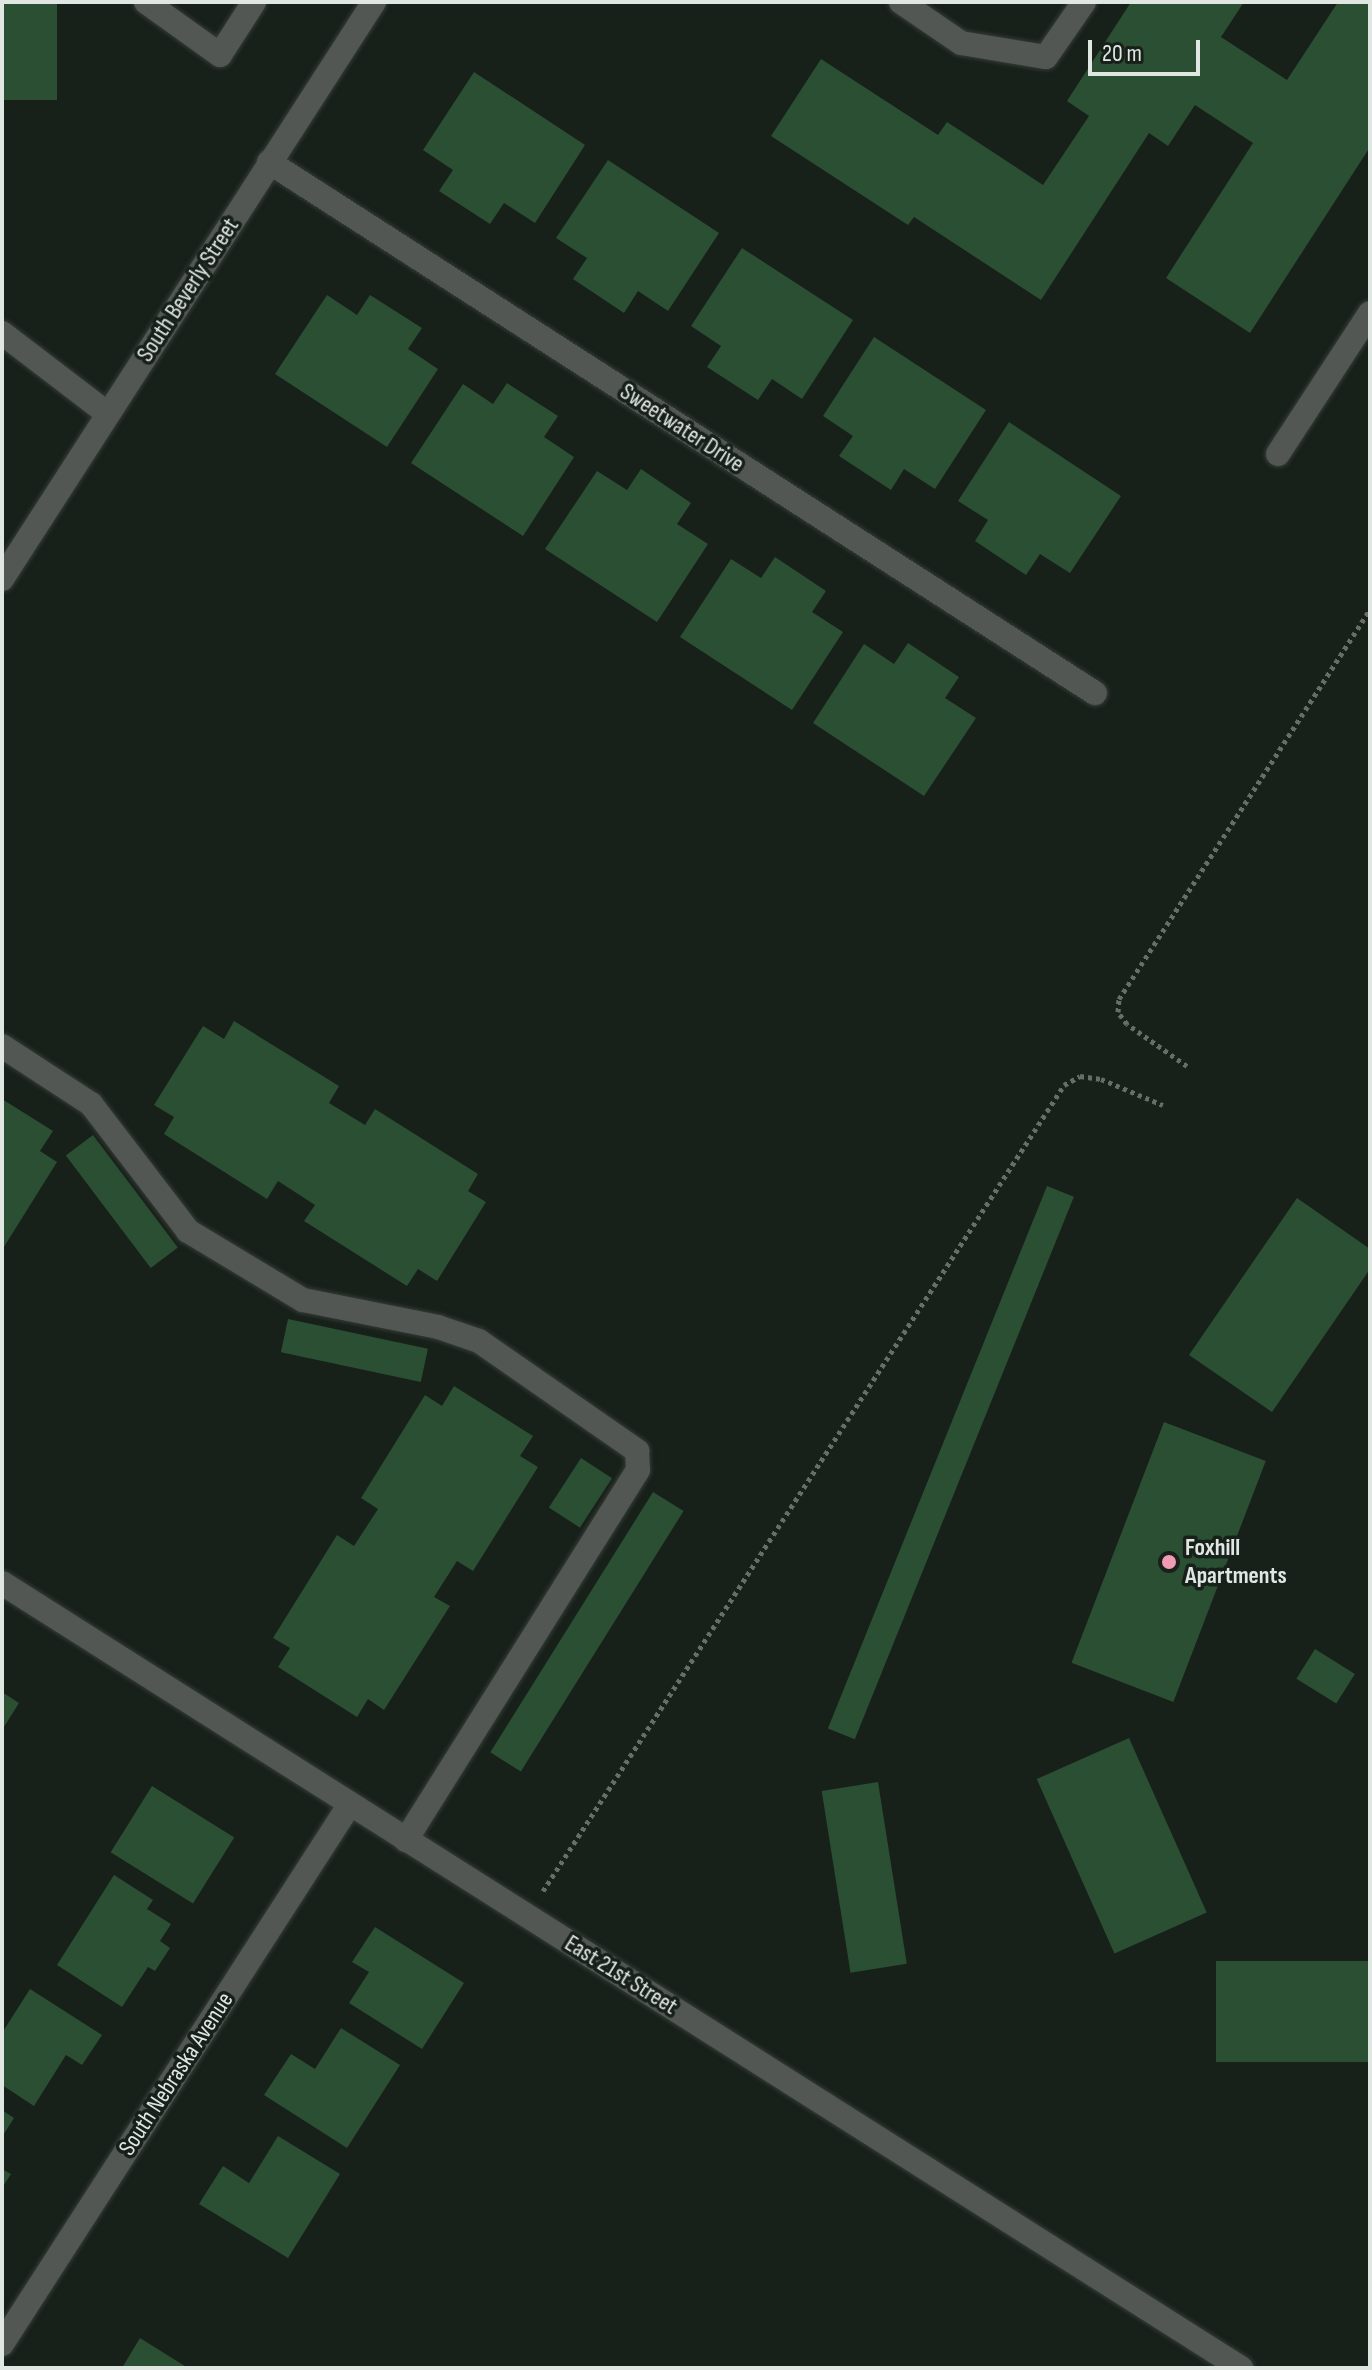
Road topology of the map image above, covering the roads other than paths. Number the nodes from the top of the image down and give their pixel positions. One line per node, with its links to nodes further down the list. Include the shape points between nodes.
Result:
1 (146, 2): 2 (street, via 220,55)
2 (254, 2)
3 (374, 2): 6 (street, South Beverly Street)
4 (901, 2): 5 (street, via 961,43 1046,57)
5 (1084, 2)
6 (269, 162): 9 (street, South Beverly Street); 12 (street, Sweetwater Drive)
7 (1370, 313): 10 (street)
8 (2, 333): 9 (street)
9 (108, 414): 11 (street, South Beverly Street)
10 (1278, 454)
11 (2, 579)
12 (1095, 693)
13 (2, 1046): 16 (street, via 91,1104 188,1231 303,1300 438,1327 479,1341 637,1451 638,1470)
14 (2, 1583): 15 (street, East 21st Street)
15 (350, 1804): 16 (street, East 21st Street); 17 (street, South Nebraska Avenue)
16 (406, 1840): 18 (street, East 21st Street)
17 (2, 2344)
18 (1241, 2368)

